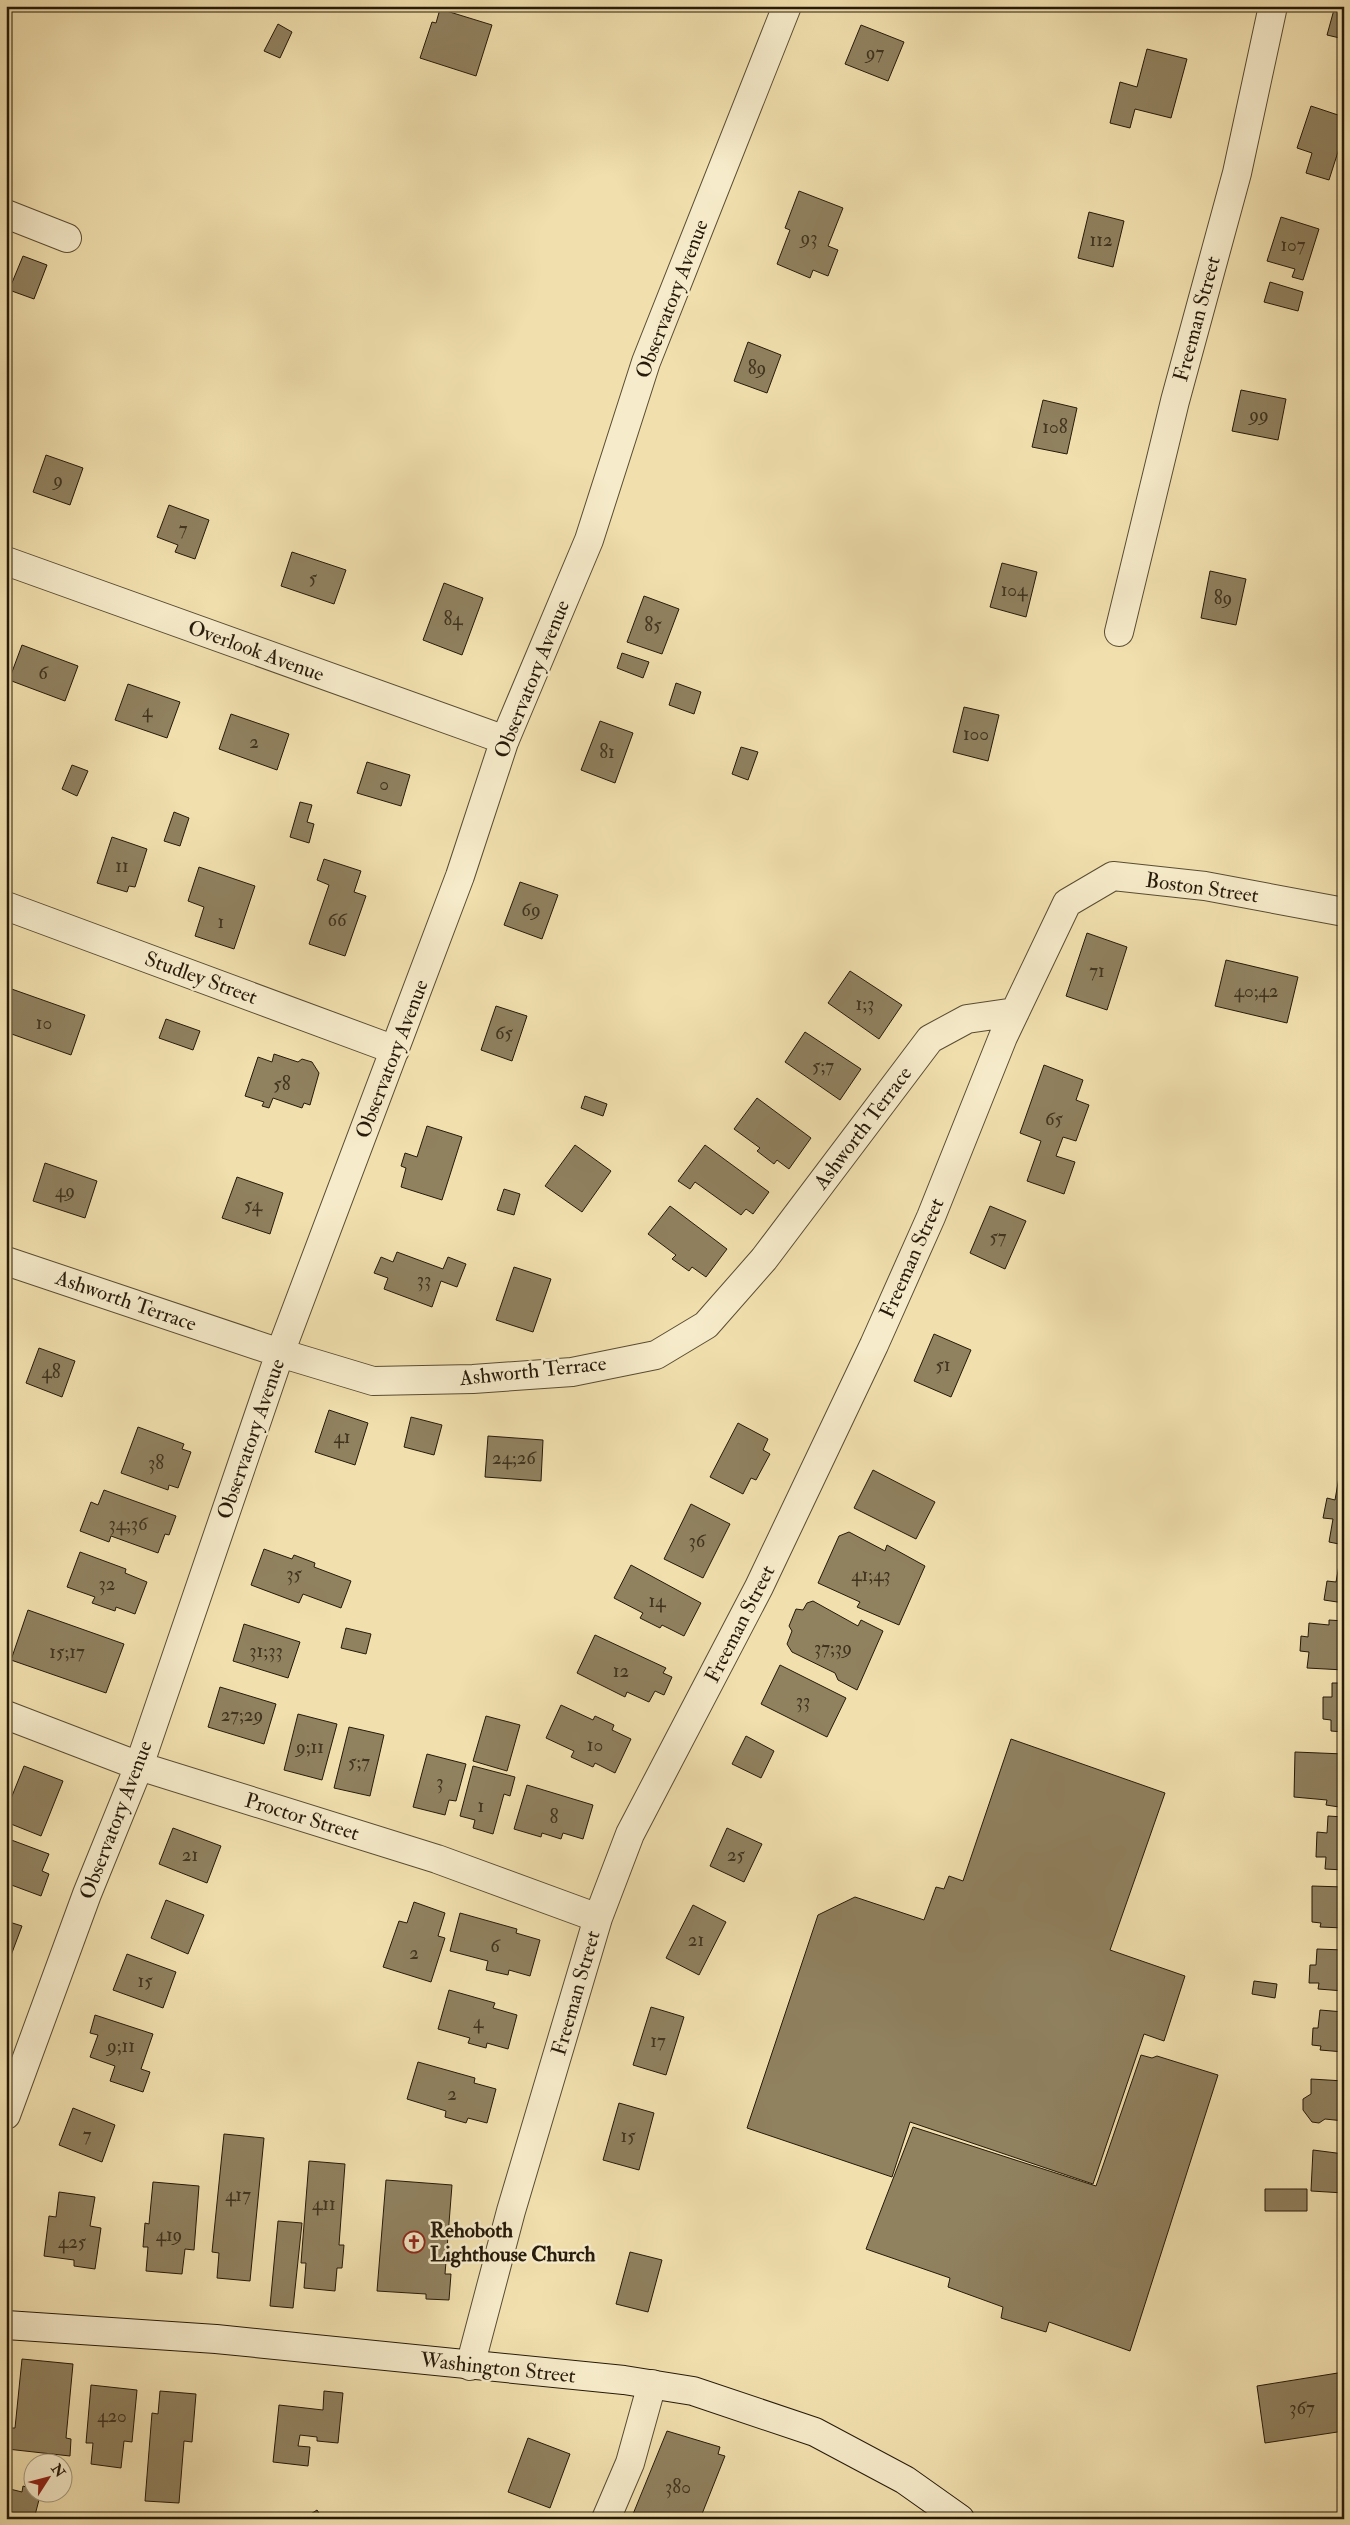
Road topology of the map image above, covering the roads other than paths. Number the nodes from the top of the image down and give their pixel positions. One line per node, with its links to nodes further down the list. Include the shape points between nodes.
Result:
1 (787, 6): 7 (street, Observatory Avenue, via 646,362 589,540)
2 (1273, 6): 6 (street, Freeman Street, via 1237,173 1174,401)
3 (6, 214): 4 (street)
4 (67, 238)
5 (6, 562): 7 (street, Overlook Avenue)
6 (1119, 632)
7 (505, 740): 12 (street, Observatory Avenue, via 460,876)
8 (1067, 903): 10 (street, Boston Street, via 1113,876 1204,886); 11 (street, Freeman Street)
9 (6, 906): 12 (street, Studley Street)
10 (1344, 912)
11 (1015, 1012): 14 (street, Ashworth Terrace, via 967,1019 930,1039 764,1259 706,1324 656,1355 572,1372 473,1379 373,1381); 17 (street, Freeman Street, via 931,1217 874,1345 759,1587 630,1834)
12 (395, 1050): 14 (street, Observatory Avenue)
13 (6, 1261): 14 (street, Ashworth Terrace)
14 (280, 1353): 16 (street, Observatory Avenue)
15 (6, 1715): 16 (street, Proctor Street)
16 (139, 1766): 17 (street, Proctor Street, via 436,1859); 18 (street, Observatory Avenue, via 87,1894)
17 (598, 1918): 20 (street, Freeman Street, via 511,2211)
18 (6, 2115)
19 (6, 2325): 20 (street, Washington Street, via 216,2339)
20 (470, 2366): 21 (street, Washington Street)
21 (652, 2384): 22 (street, via 630,2463); 23 (street, Washington Street, via 693,2391 815,2432 905,2480)
22 (606, 2519)
23 (960, 2519)

